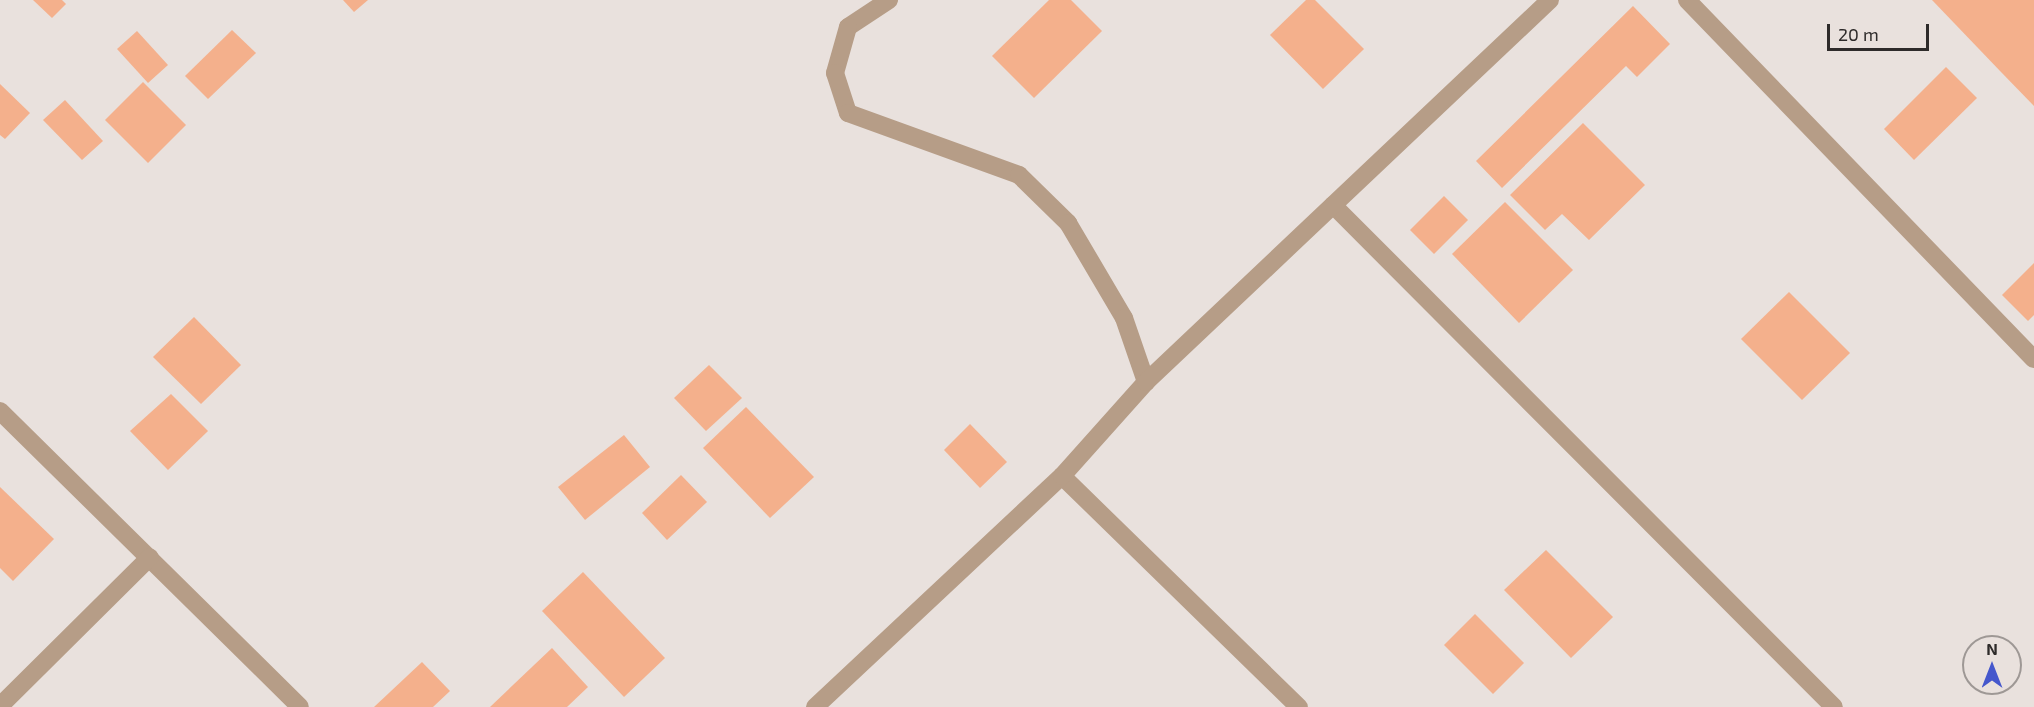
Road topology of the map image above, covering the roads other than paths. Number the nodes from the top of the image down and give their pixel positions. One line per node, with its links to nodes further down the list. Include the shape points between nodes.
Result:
1 (889, 0): 6 (street, via 848,27 835,73 848,113 1019,175 1068,223 1124,318)
2 (1550, 0): 4 (street)
3 (1687, 0): 5 (street)
4 (1334, 205): 6 (street); 14 (street)
5 (2034, 359)
6 (1146, 382): 8 (street)
7 (0, 411): 9 (street)
8 (1062, 476): 12 (street); 13 (street)
9 (150, 557): 10 (street); 11 (street)
10 (0, 705)
11 (300, 707)
12 (815, 707)
13 (1299, 707)
14 (1834, 707)

